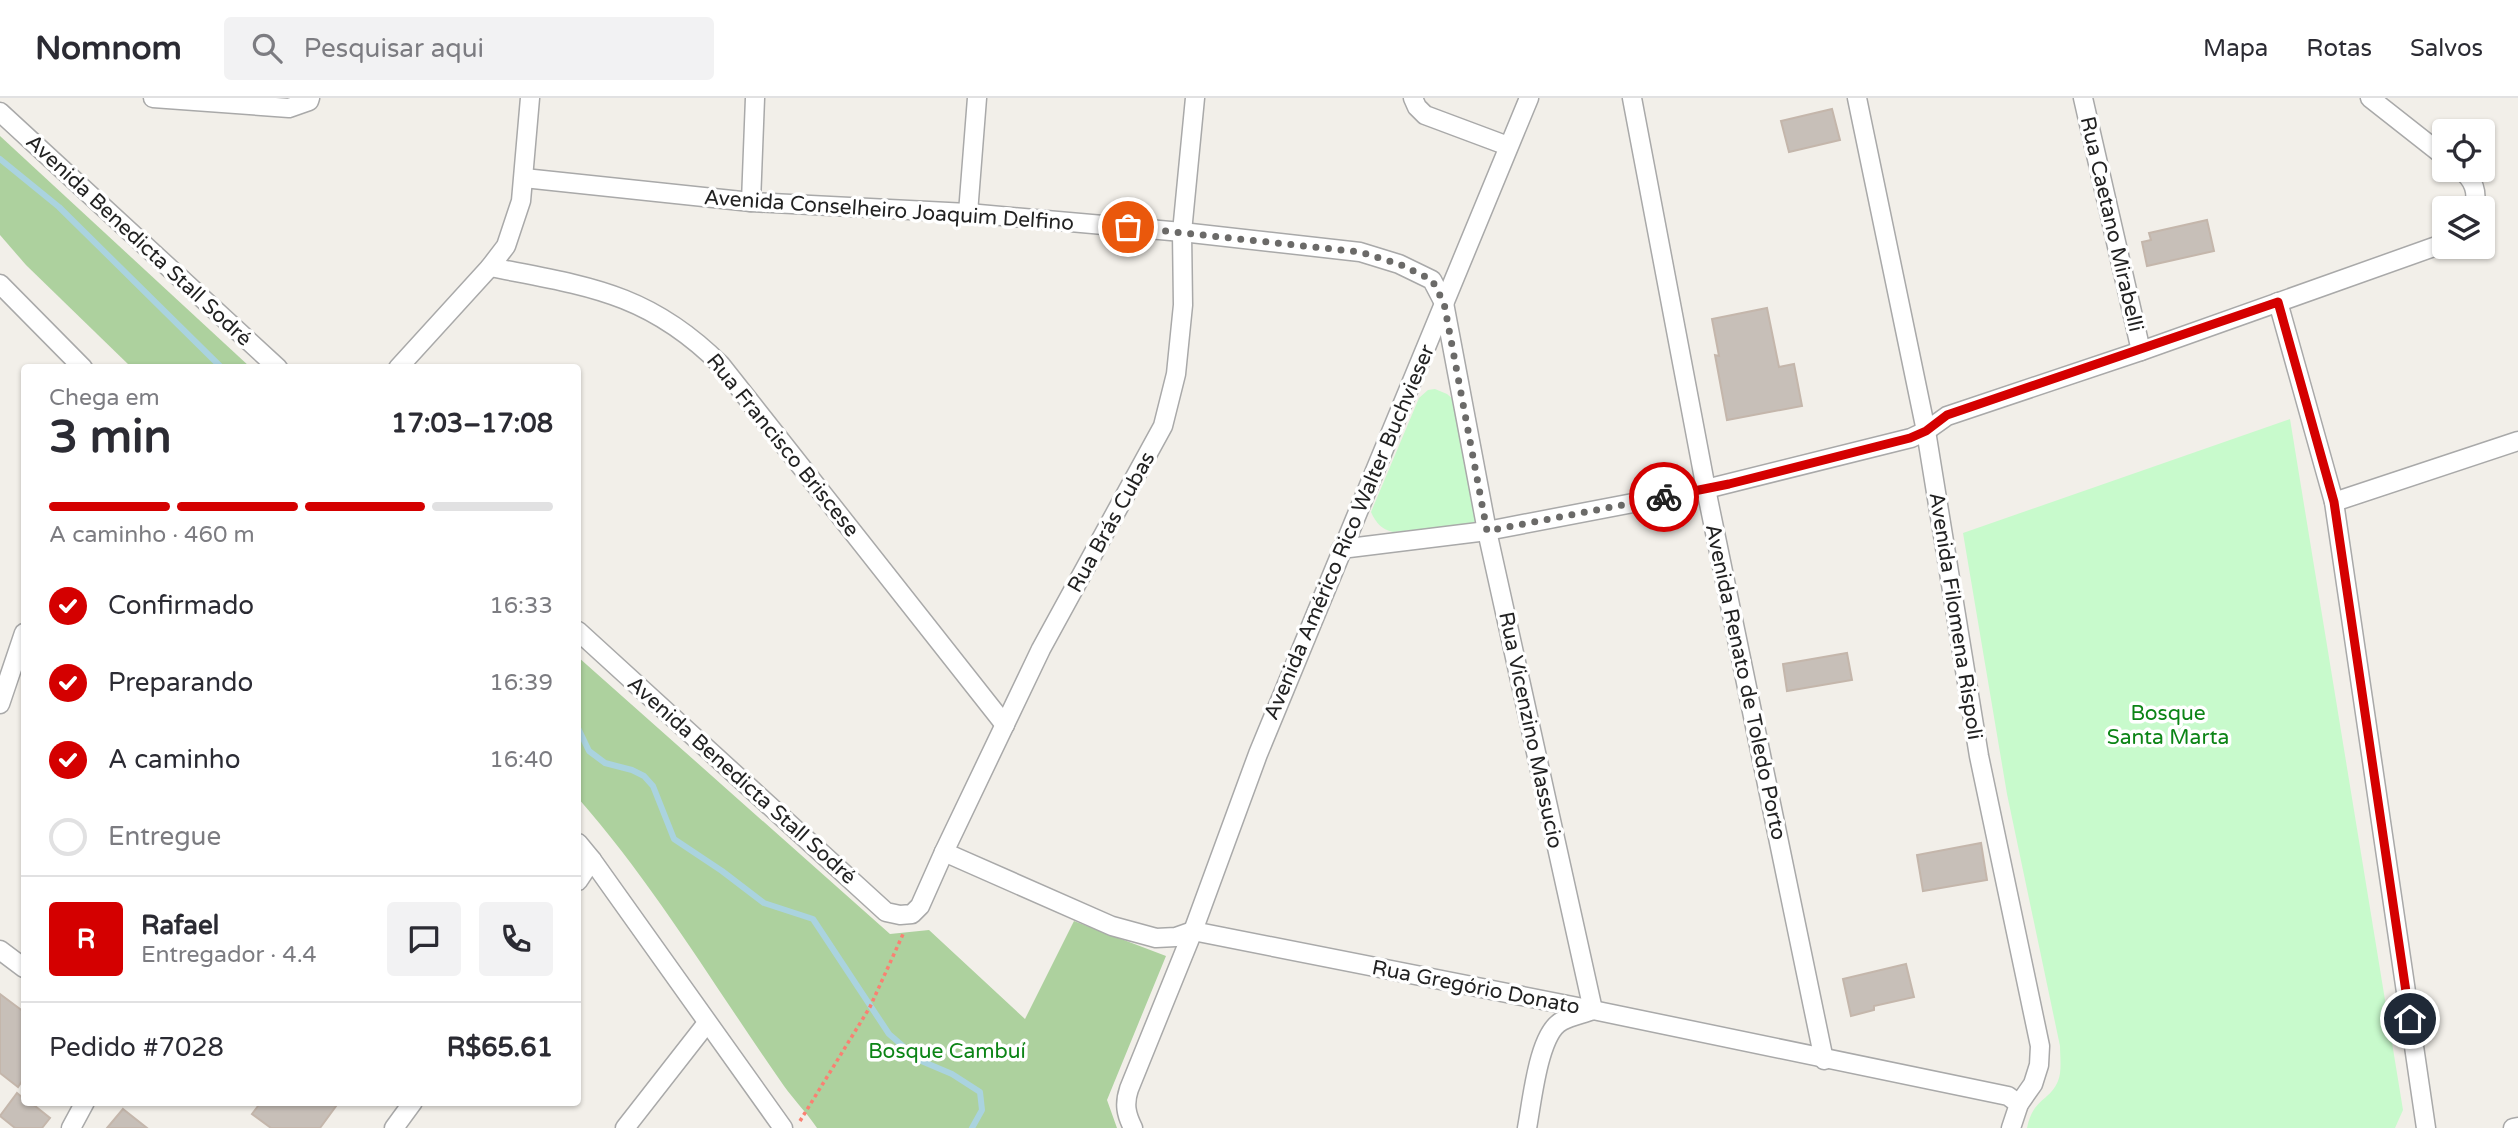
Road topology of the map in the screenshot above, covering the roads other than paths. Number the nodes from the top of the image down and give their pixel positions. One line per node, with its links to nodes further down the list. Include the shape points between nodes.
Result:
1 (153, 98): 11 (street, via 289,108)
2 (530, 98): 16 (street)
3 (755, 98): 17 (street)
4 (977, 98): 18 (street)
5 (1195, 98): 19 (street, Rua Brás Cubas)
6 (1529, 98): 14 (street, Avenida Américo Rico Walter Buchvieser)
7 (1632, 98): 31 (street, Avenida Renato de Toledo Porto)
8 (1857, 98): 29 (street, Avenida Filomena Rispoli)
9 (2083, 98): 25 (street, Rua Caetano Mirabelli)
10 (2370, 98): 15 (street)
11 (310, 100)
12 (1413, 100): 14 (street, via 1425,114)
13 (0, 112): 27 (street, Avenida Benedicta Stall Sodré)
14 (1508, 145): 24 (street, Avenida Américo Rico Walter Buchvieser)
15 (2432, 147)
16 (524, 178): 17 (street, Avenida Conselheiro Joaquim Delfino); 21 (street, via 506,246)
17 (751, 202): 18 (street, Avenida Conselheiro Joaquim Delfino)
18 (968, 213): 19 (street, Avenida Conselheiro Joaquim Delfino)
19 (1182, 232): 24 (street, Avenida Conselheiro Joaquim Delfino, via 1360,252 1432,280); 38 (street, Rua Brás Cubas, via 1182,319 1176,374 1163,426 1041,649)
20 (2432, 248): 23 (street)
21 (490, 267): 28 (street); 38 (street, Rua Francisco Briscese, via 611,293 651,311 707,352)
22 (0, 284): 26 (street)
23 (2278, 302): 25 (street); 32 (street)
24 (1444, 303): 33 (street, Rua Vicenzino Massucio); 34 (street, Avenida Américo Rico Walter Buchvieser)
25 (2141, 351): 29 (street, via 1947,415)
26 (79, 364)
27 (274, 364)
28 (402, 364)
29 (1926, 431): 31 (street); 50 (street, Avenida Filomena Rispoli, via 1979,756 2040,1046 2033,1084)
30 (2518, 441): 32 (street)
31 (1706, 489): 33 (street); 49 (street, Avenida Renato de Toledo Porto)
32 (2334, 502): 61 (street)
33 (1487, 531): 34 (street); 47 (street, Rua Vicenzino Massucio)
34 (1341, 549): 44 (street, Avenida Américo Rico Walter Buchvieser)
35 (581, 634): 43 (street, Avenida Benedicta Stall Sodré, via 886,912)
36 (21, 642): 37 (street)
37 (0, 704)
38 (1005, 725): 40 (street, Rua Brás Cubas)
39 (581, 846): 41 (street)
40 (944, 852): 43 (street, Rua Brás Cubas); 44 (street, Rua Gregório Donato, via 1112,926 1156,938)
41 (592, 860): 42 (street); 48 (street)
42 (581, 876)
43 (912, 914)
44 (1193, 931): 47 (street, Rua Gregório Donato); 58 (street, Avenida Américo Rico Walter Buchvieser, via 1125,1100)
45 (0, 950): 46 (street)
46 (21, 966)
47 (1593, 1010): 49 (street, Rua Gregório Donato); 59 (street, via 1560,1021 1549,1036)
48 (707, 1023): 56 (street); 57 (street)
49 (1824, 1060): 50 (street, Rua Gregório Donato, via 2008,1097)
50 (2019, 1104): 60 (street, Avenida Filomena Rispoli)
51 (83, 1106): 54 (street)
52 (410, 1106): 55 (street)
53 (2518, 1127): 62 (street)
54 (71, 1128)
55 (394, 1128)
56 (625, 1128)
57 (783, 1128)
58 (1133, 1128)
59 (1527, 1128)
60 (2011, 1128)
61 (2426, 1128)
62 (2513, 1128)

